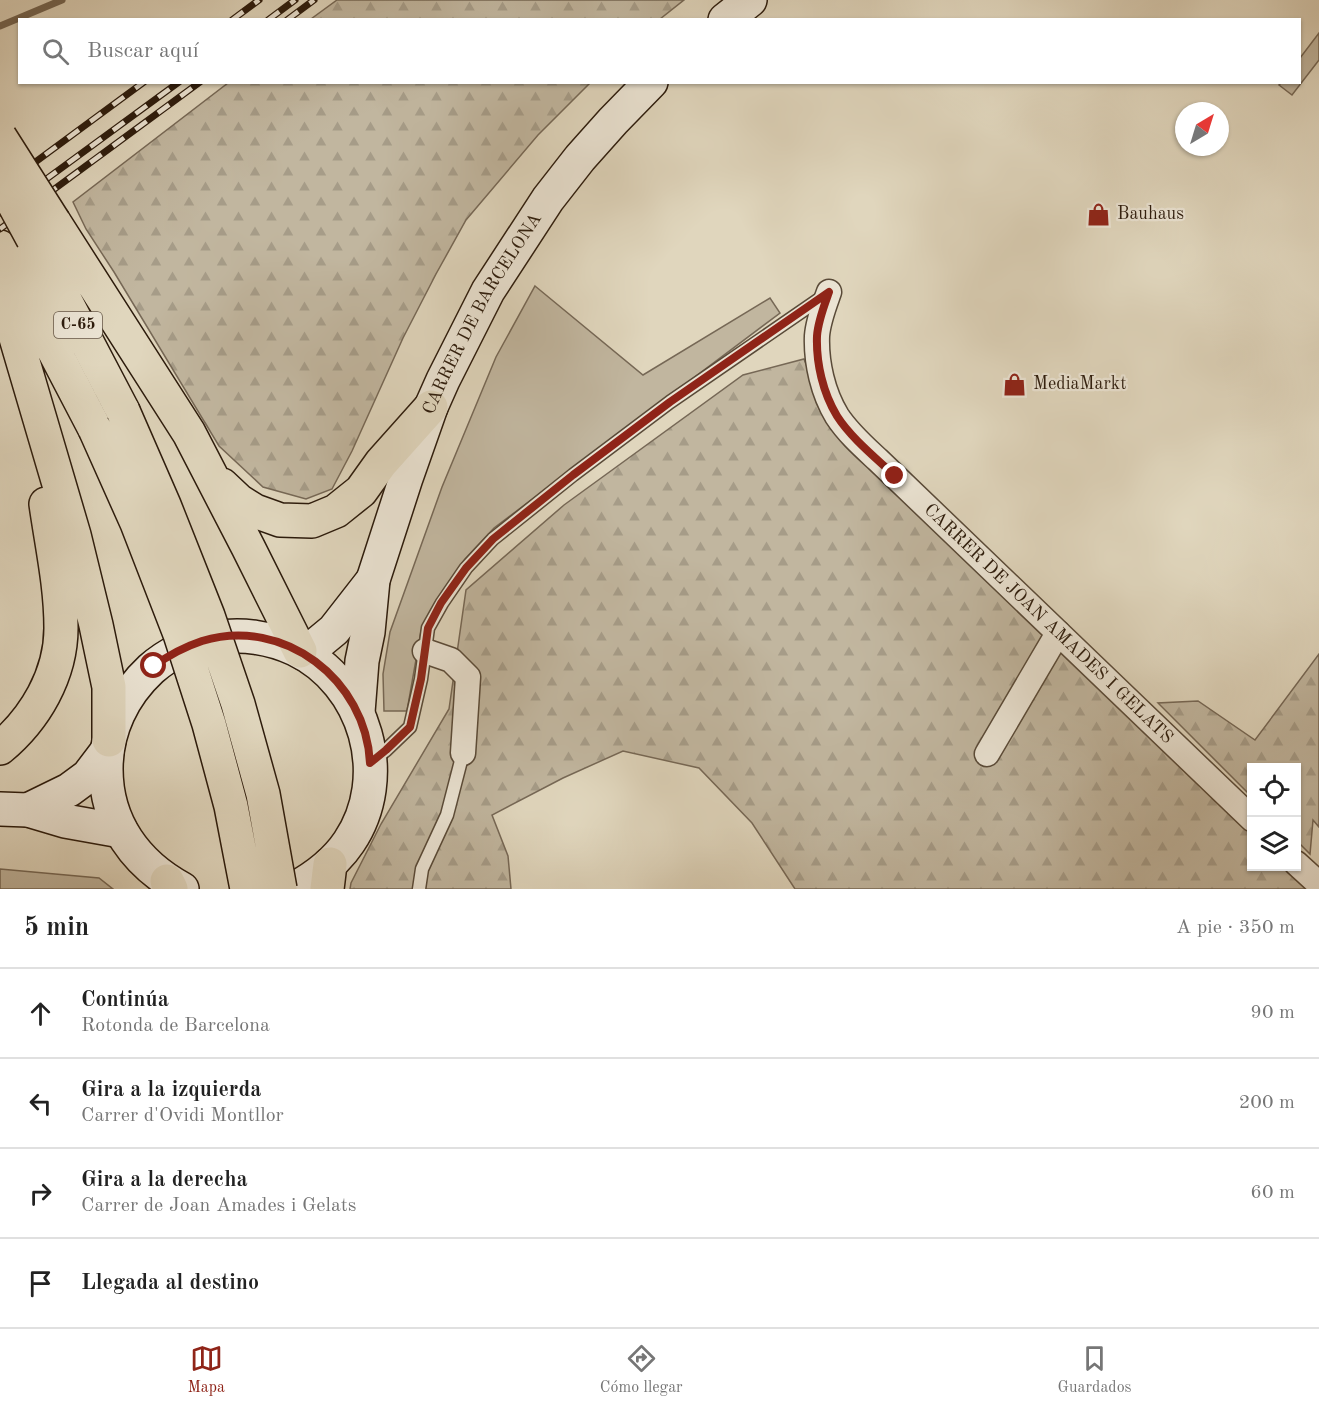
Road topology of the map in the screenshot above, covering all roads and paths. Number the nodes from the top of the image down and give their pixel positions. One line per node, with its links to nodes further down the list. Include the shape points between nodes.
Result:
1 (750, 0): 2 (main road)
2 (728, 18)
3 (649, 84): 10 (main road, CARRER DE BARCELONA, via 593,143 548,199 488,291)
4 (0, 137): 6 (highway, bridge)
5 (0, 178): 6 (highway, C-65, bridge)
6 (43, 231): 12 (highway, via 189,433); 31 (highway, C-65, bridge, via 164,505 208,616 263,794)
7 (3, 253): 30 (highway, C-65, bridge, via 95,429 137,523 209,724 231,806)
8 (829, 292): 14 (street, CARRER DE JOAN AMADES I GELATS, via 817,335 818,357 821,378 838,417 854,437); 15 (lane, via 670,402 493,539 441,603 428,628)
9 (0, 299): 11 (highway, via 14,331)
10 (431, 407): 12 (highway, via 361,491 336,512 312,521 280,520 255,511); 13 (main road, CARRER DE BARCELONA)
11 (42, 428): 18 (highway, via 74,535 109,687); 19 (highway, via 46,505 58,577 58,654 51,681 36,709 20,731)
12 (210, 473): 16 (highway)
13 (373, 580): 16 (main road, CARRER DE BARCELONA, via 334,630); 17 (main road, CARRER DE BARCELONA)
14 (1058, 633): 21 (street); 24 (street, CARRER DE JOAN AMADES I GELATS)
15 (425, 651): 20 (street, via 451,660 468,678); 22 (lane, via 410,727)
16 (303, 653): 17 (main road, via 339,683); 18 (main road, via 267,639 235,636 186,647 154,666 134,687 119,710)
17 (358, 712): 22 (main road)
18 (108, 746): 23 (main road, via 88,776 69,790); 25 (main road, via 107,786)
19 (0, 748)
20 (463, 753): 33 (lane, via 447,815 423,869)
21 (987, 754)
22 (370, 763): 27 (main road, via 368,794 360,821)
23 (14, 809): 25 (main road)
24 (1249, 817)
25 (121, 831): 29 (main road, via 137,855)
26 (1301, 868): 28 (street)
27 (328, 877): 32 (main road, via 315,877)
28 (1319, 884)
29 (173, 886)
30 (247, 889)
31 (280, 889)
32 (294, 889)
33 (419, 889)

